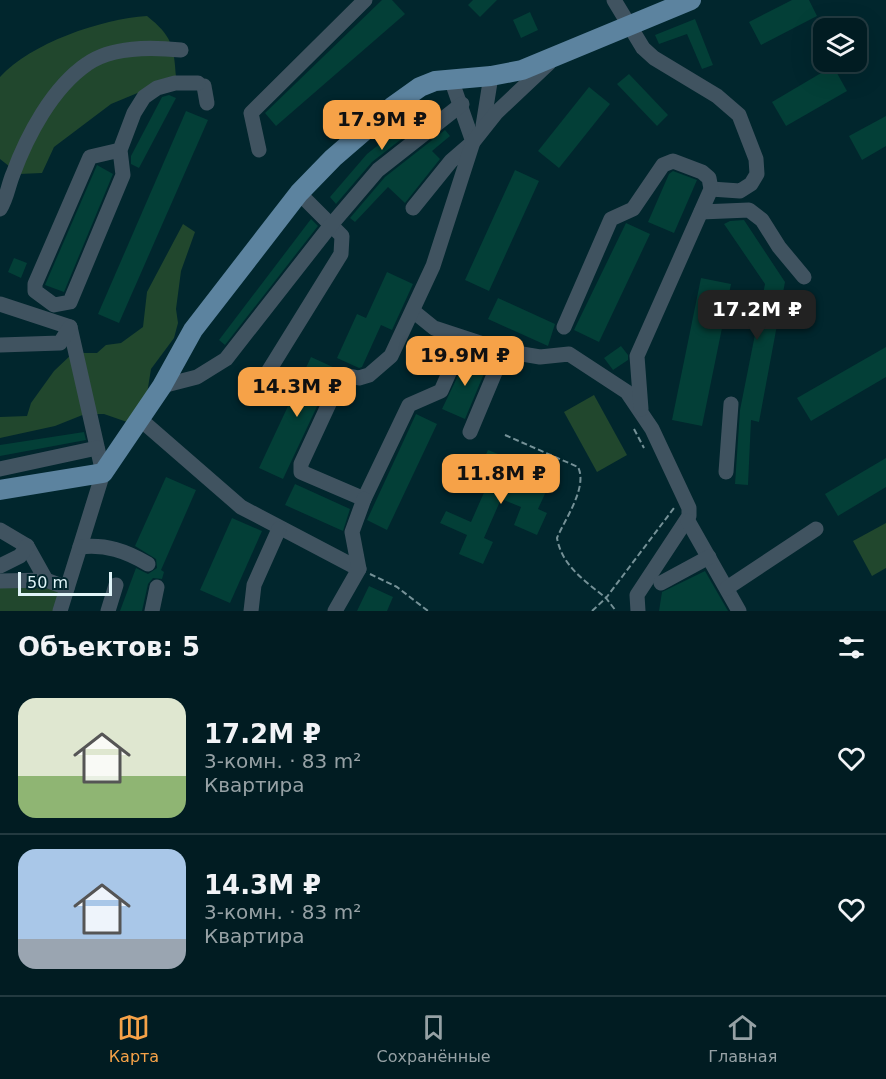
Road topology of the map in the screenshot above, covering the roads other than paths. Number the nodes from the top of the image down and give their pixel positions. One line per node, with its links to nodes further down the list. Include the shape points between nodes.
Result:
1 (366, 0): 14 (street, via 251,113)
2 (614, 0): 4 (street)
3 (691, 0): 4 (main road)
4 (629, 26): 6 (main road); 16 (street, via 654,58 717,96 739,115 756,159 757,174 740,191)
5 (181, 50): 15 (street, via 144,48 112,53 87,63 50,103)
6 (558, 56): 7 (main road, via 522,70); 11 (street, via 531,77)
7 (491, 76): 8 (main road); 11 (street)
8 (451, 79): 10 (street); 17 (main road, via 420,87 392,107)
9 (207, 104): 13 (street, via 201,84 175,83 157,88 144,97 134,113)
10 (462, 104): 12 (street); 21 (street, via 378,170)
11 (483, 126): 12 (street)
12 (473, 142): 18 (street, via 451,161); 24 (street, via 445,232)
13 (120, 150): 13 (street, via 123,175 70,302 54,304 35,291 35,284 90,157)
14 (259, 150)
15 (6, 173): 19 (street)
16 (711, 189): 20 (street); 26 (street, via 710,178 702,172 673,161 663,165 633,209 611,219)
17 (300, 193): 21 (street); 31 (main road, via 193,330)
18 (412, 208)
19 (0, 209)
20 (701, 212): 22 (street, via 749,210 762,220); 33 (street, via 637,356)
21 (331, 225): 30 (street, via 342,236 341,255); 31 (street, via 226,359 197,377)
22 (804, 277)
23 (0, 304): 25 (street)
24 (412, 311): 27 (street, via 434,328); 41 (street, via 391,356 369,375 340,380 301,464 301,472)
25 (70, 327): 28 (street, via 60,343); 36 (street)
26 (564, 327)
27 (464, 339): 29 (street); 41 (street, via 441,391 409,405)
28 (0, 345)
29 (504, 351): 33 (street, via 540,357 568,354 627,392); 35 (street)
30 (263, 380)
31 (162, 386): 34 (main road)
32 (731, 404): 38 (street)
33 (640, 410): 42 (street, via 689,508)
34 (141, 420): 39 (main road); 43 (street, via 241,507)
35 (470, 432)
36 (98, 448): 37 (street); 39 (street)
37 (0, 469)
38 (726, 472)
39 (103, 473): 40 (main road); 47 (street)
40 (0, 490)
41 (364, 499): 51 (street, via 352,532)
42 (688, 521): 48 (street); 64 (street, via 636,595)
43 (279, 529): 51 (street); 62 (street, via 254,585)
44 (816, 529): 58 (street)
45 (0, 530): 46 (street)
46 (27, 546): 50 (street, via 20,556); 52 (street)
47 (80, 547): 49 (street, via 96,545 126,551); 57 (street)
48 (709, 557): 54 (street); 58 (street)
49 (148, 564)
50 (0, 566)
51 (359, 569): 63 (street)
52 (46, 580): 53 (street); 57 (street)
53 (0, 581)
54 (661, 583)
55 (116, 585): 60 (street)
56 (156, 587): 61 (street)
57 (67, 588): 59 (street)
58 (727, 588): 65 (street)
59 (60, 611)
60 (108, 611)
61 (152, 611)
62 (252, 611)
63 (335, 611)
64 (638, 611)
65 (739, 611)

